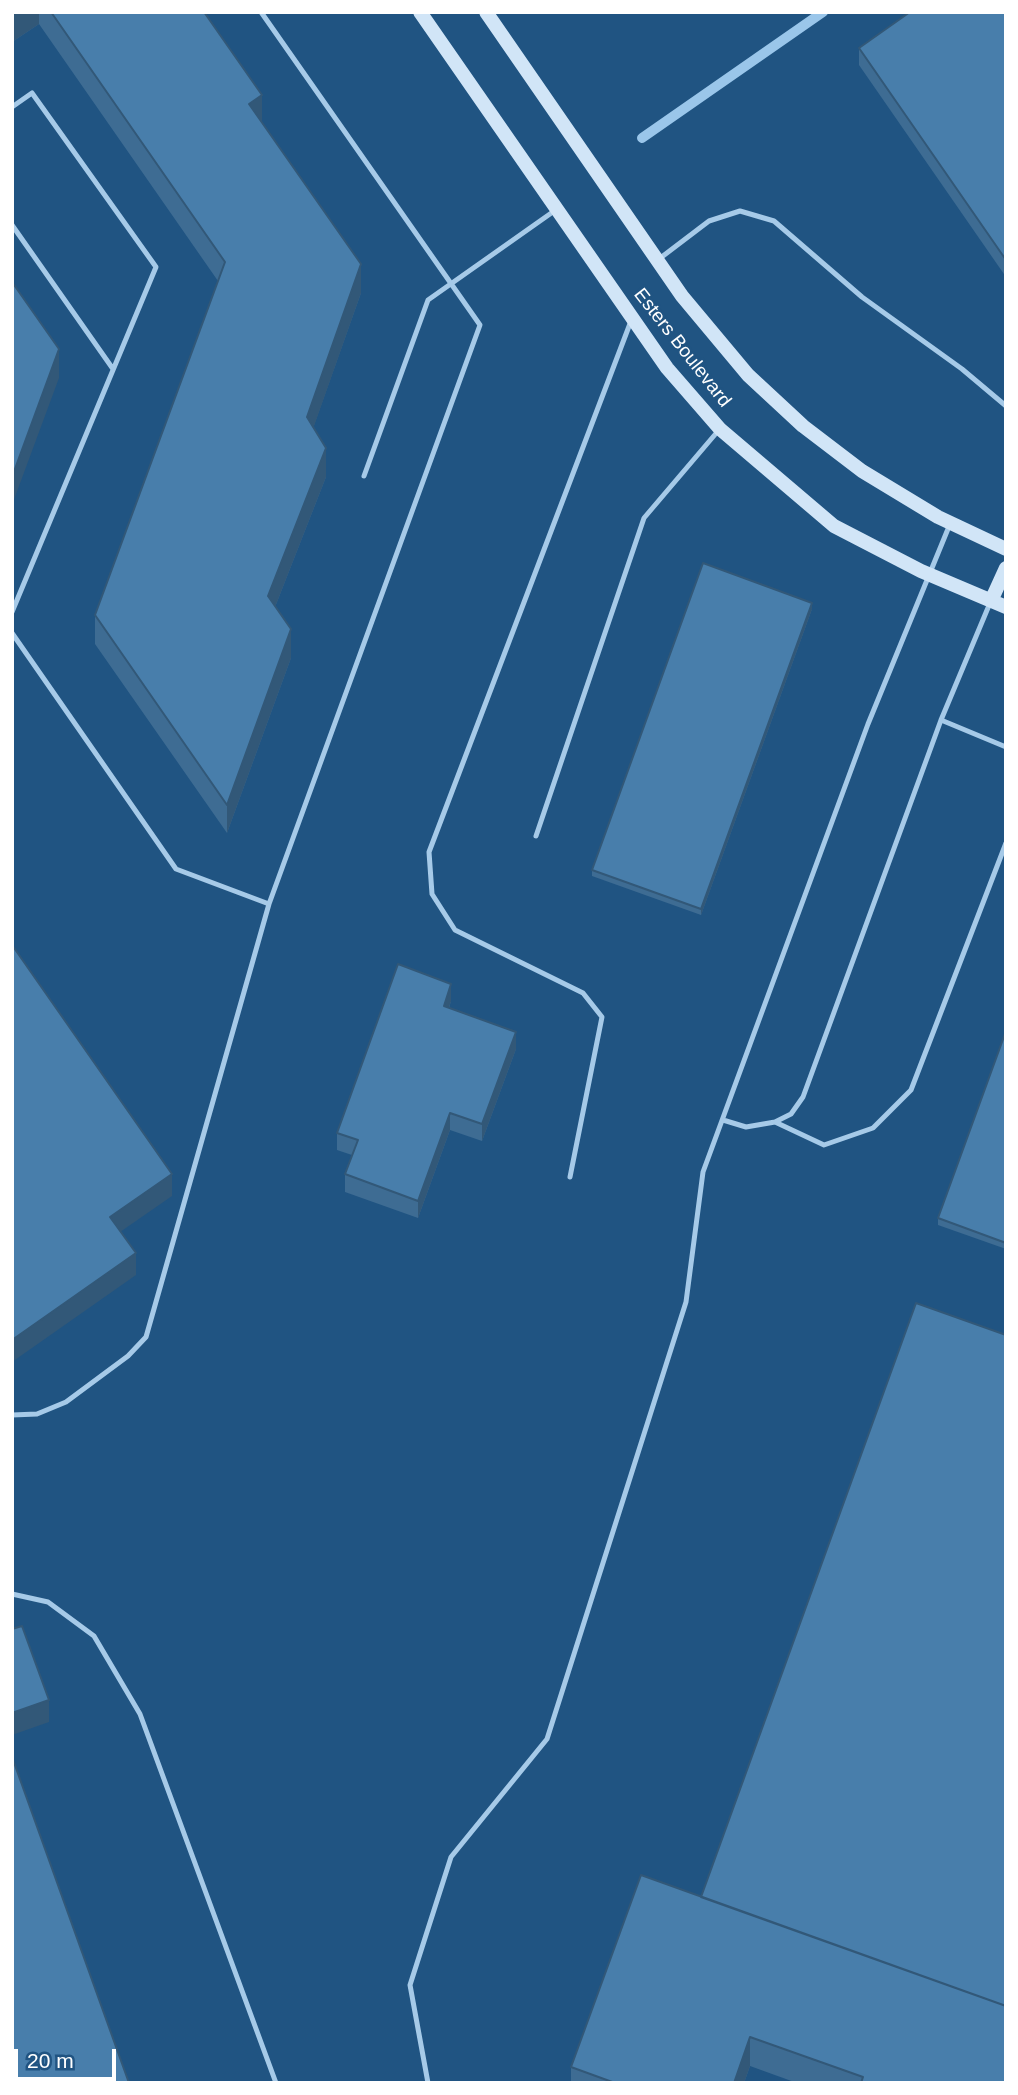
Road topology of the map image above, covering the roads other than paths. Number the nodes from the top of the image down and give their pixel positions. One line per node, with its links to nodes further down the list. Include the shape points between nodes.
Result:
1 (261, 12): 8 (lane)
2 (420, 12): 5 (main road, Esters Boulevard)
3 (486, 12): 7 (main road, Esters Boulevard)
4 (12, 107): 10 (lane, via 32,93 156,267)
5 (557, 209): 8 (lane); 9 (main road, Esters Boulevard)
6 (12, 225): 10 (lane)
7 (656, 261): 11 (lane, via 709,220 740,211 774,221 862,297); 14 (main road, Esters Boulevard, via 748,376 803,426 862,471)
8 (452, 284): 13 (lane, via 428,300); 26 (lane, via 480,325)
9 (632, 318): 12 (main road, Esters Boulevard, via 667,368); 29 (lane, via 429,852 432,894 455,930 583,993 602,1017)
10 (113, 369): 20 (lane)
11 (1006, 406)
12 (720, 429): 17 (main road, Esters Boulevard, via 834,526); 24 (lane, via 644,518)
13 (364, 476)
14 (950, 523): 15 (main road, Esters Boulevard); 17 (lane)
15 (1006, 549)
16 (1006, 568): 18 (main road)
17 (927, 573): 18 (main road, Esters Boulevard); 27 (lane)
18 (991, 601): 19 (main road, Esters Boulevard); 22 (lane)
19 (1006, 607)
20 (12, 612)
21 (12, 633): 26 (lane, via 176,869)
22 (942, 720): 23 (lane); 28 (lane, via 803,1097 791,1114)
23 (1006, 747)
24 (536, 836)
25 (1006, 843): 28 (lane, via 911,1090 873,1128 824,1145)
26 (269, 904): 30 (lane, via 146,1337 66,1402 37,1414)
27 (723, 1120): 28 (lane, via 746,1127); 33 (lane, via 703,1172 686,1301 547,1739 450,1857 410,1985)
28 (775, 1122)
29 (570, 1177)
30 (12, 1415)
31 (12, 1594): 32 (lane, via 48,1602 94,1636 140,1714)
32 (276, 2083)
33 (428, 2083)

